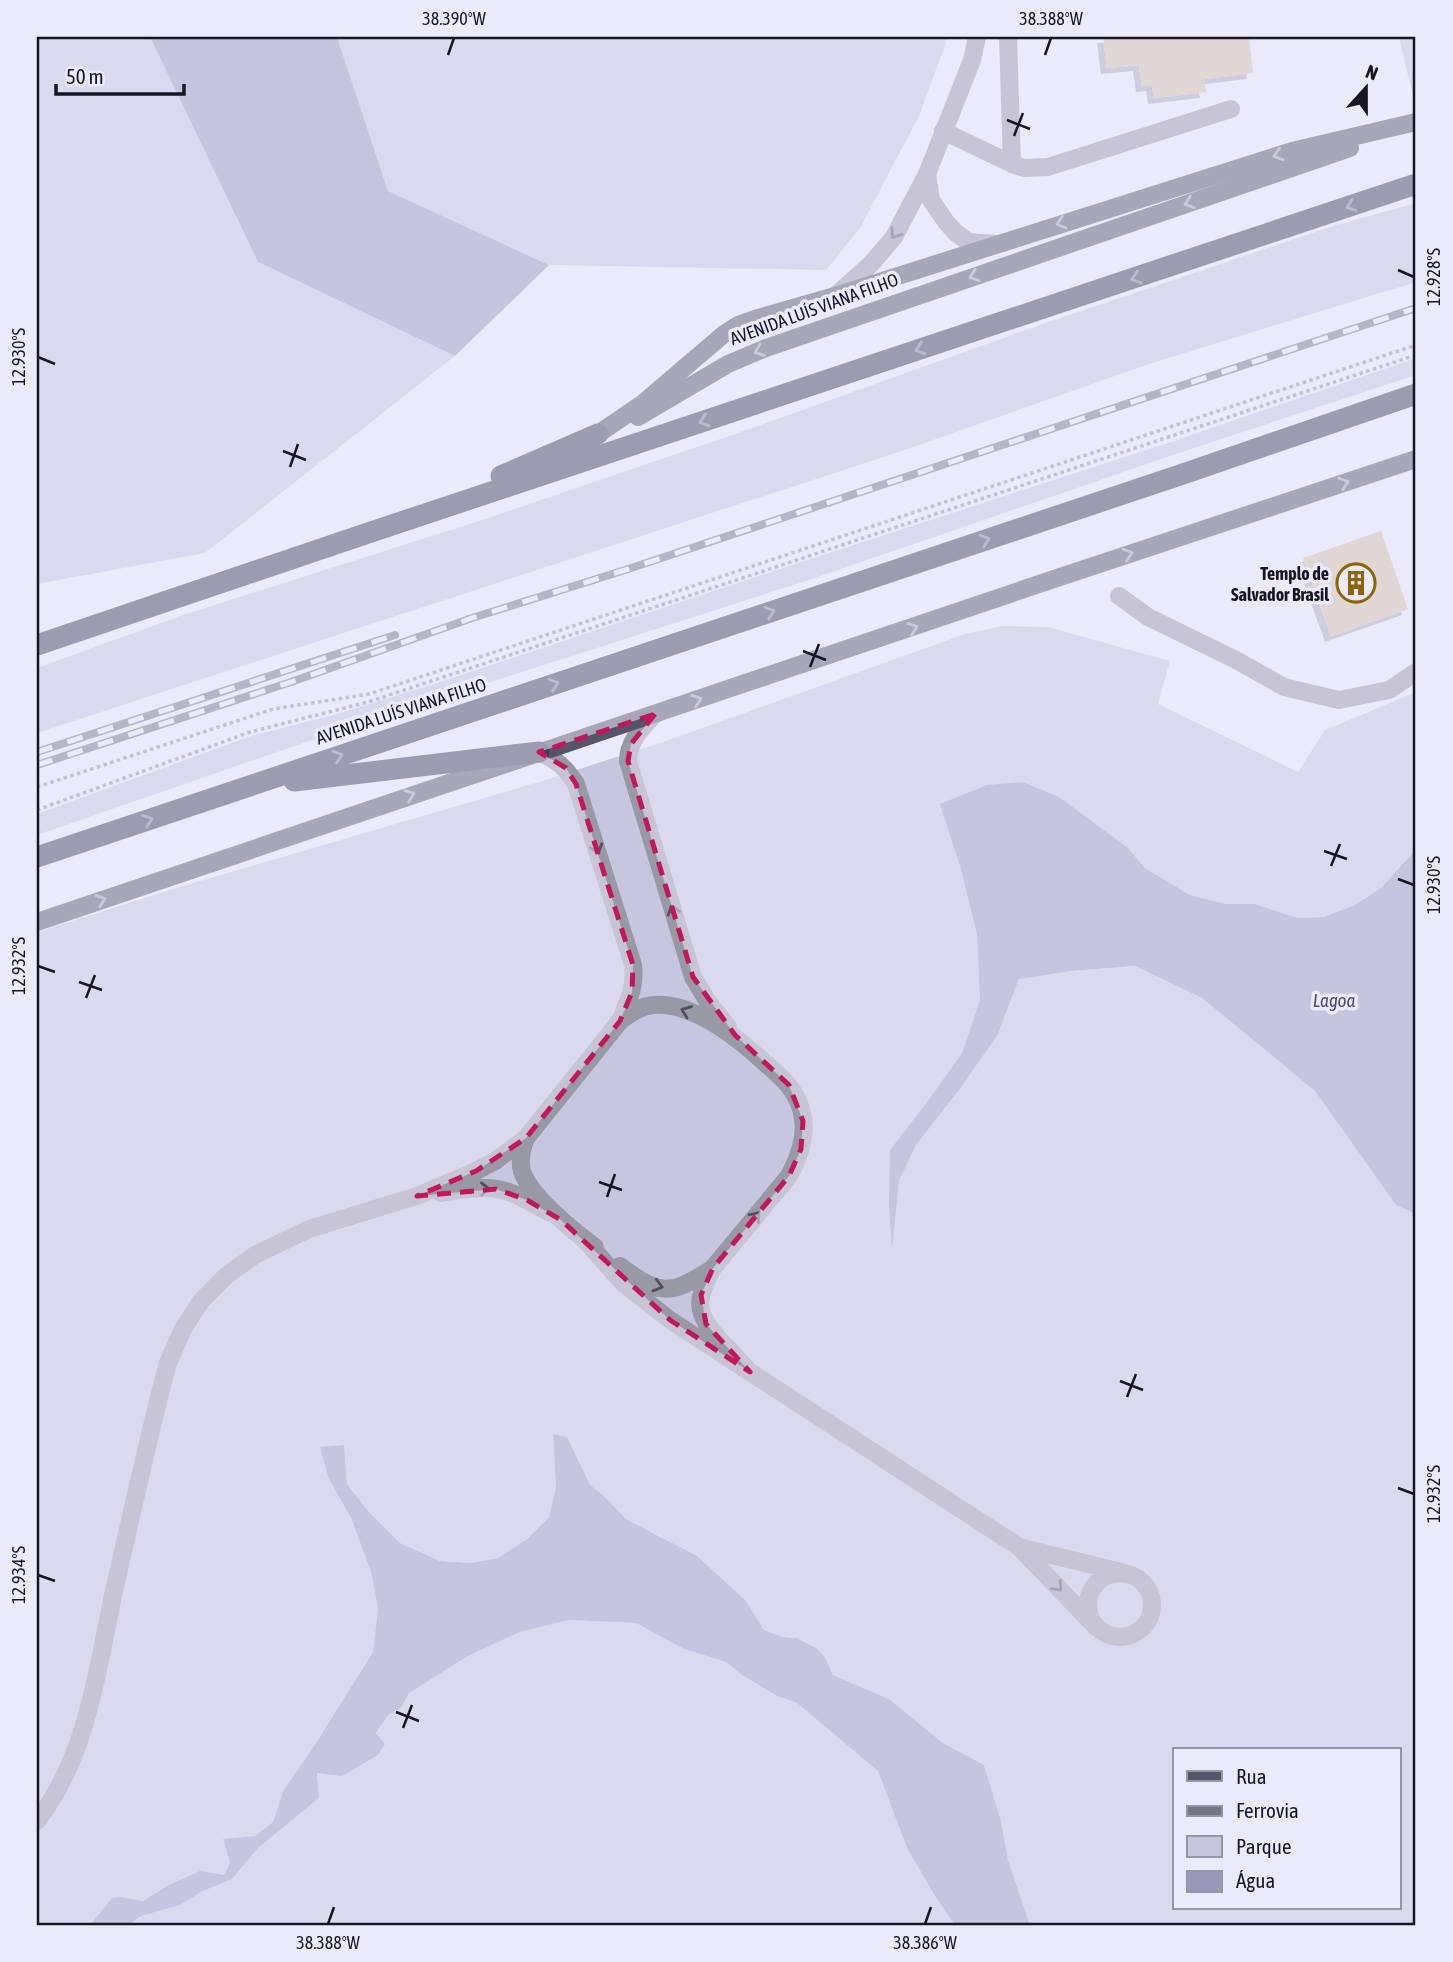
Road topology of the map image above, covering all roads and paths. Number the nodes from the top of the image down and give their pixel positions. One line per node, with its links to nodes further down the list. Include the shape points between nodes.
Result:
1 (977, 37): 5 (street)
2 (1008, 37): 6 (street)
3 (1231, 108): 6 (street, via 1048,167)
4 (1416, 124): 9 (main road, AVENIDA LUÍS VIANA FILHO, one-way to 9, via 1292,150); 14 (main road, AVENIDA LUÍS VIANA FILHO, one-way to 14, via 766,348 728,364 640,417)
5 (943, 131): 6 (street); 7 (street)
6 (1012, 164)
7 (927, 174): 9 (street, via 931,200 956,233 969,242); 10 (street, one-way to 10, via 894,237)
8 (1416, 184): 16 (highway, one-way to 16)
9 (995, 244): 10 (main road, AVENIDA LUÍS VIANA FILHO)
10 (835, 296): 14 (main road, AVENIDA LUÍS VIANA FILHO, via 738,325)
11 (1416, 345): 23 (path, via 369,694 273,709)
12 (1416, 355): 24 (path, via 368,702 250,732)
13 (1416, 394): 22 (highway, AVENIDA LUÍS VIANA FILHO, one-way to 13)
14 (598, 434): 16 (highway)
15 (1416, 459): 20 (main road, one-way to 15)
16 (377, 530): 18 (highway)
17 (1119, 596): 19 (street, via 1148,617 1284,687 1339,700 1389,690)
18 (37, 645)
19 (1416, 672)
20 (655, 714): 21 (main road); 28 (street, one-way to 20, via 694,977 628,761 639,730)
21 (539, 752): 22 (highway); 26 (main road, one-way to 21); 27 (street, one-way to 27, via 566,768 576,784 634,965 632,992)
22 (250, 786): 25 (highway, AVENIDA LUÍS VIANA FILHO, one-way to 22)
23 (37, 787)
24 (37, 810)
25 (37, 857)
26 (37, 922)
27 (620, 1021): 28 (street, one-way to 27, via 691,1012 661,1005 638,1009); 29 (street)
28 (735, 1035): 33 (street, one-way to 28, via 789,1176 803,1138 801,1109 789,1085)
29 (526, 1138): 30 (street, via 495,1161); 31 (street, via 520,1161 525,1178)
30 (417, 1196): 31 (street, one-way to 31, via 496,1189); 38 (street, via 309,1229 255,1255 201,1301 183,1329 160,1393 89,1706 64,1780)
31 (561, 1220): 32 (street)
32 (585, 1240): 33 (street, one-way to 33, via 657,1288 678,1288); 34 (street, via 623,1283)
33 (713, 1268): 34 (street, via 701,1295 702,1317)
34 (750, 1372): 35 (street)
35 (1019, 1547): 36 (street); 37 (street, one-way to 37)
36 (1121, 1572): 37 (street, via 1101,1579 1088,1597); 37 (street, via 1132,1574 1149,1588 1153,1599 1150,1620 1134,1635 1124,1637)
37 (1096, 1627)
38 (37, 1821)

